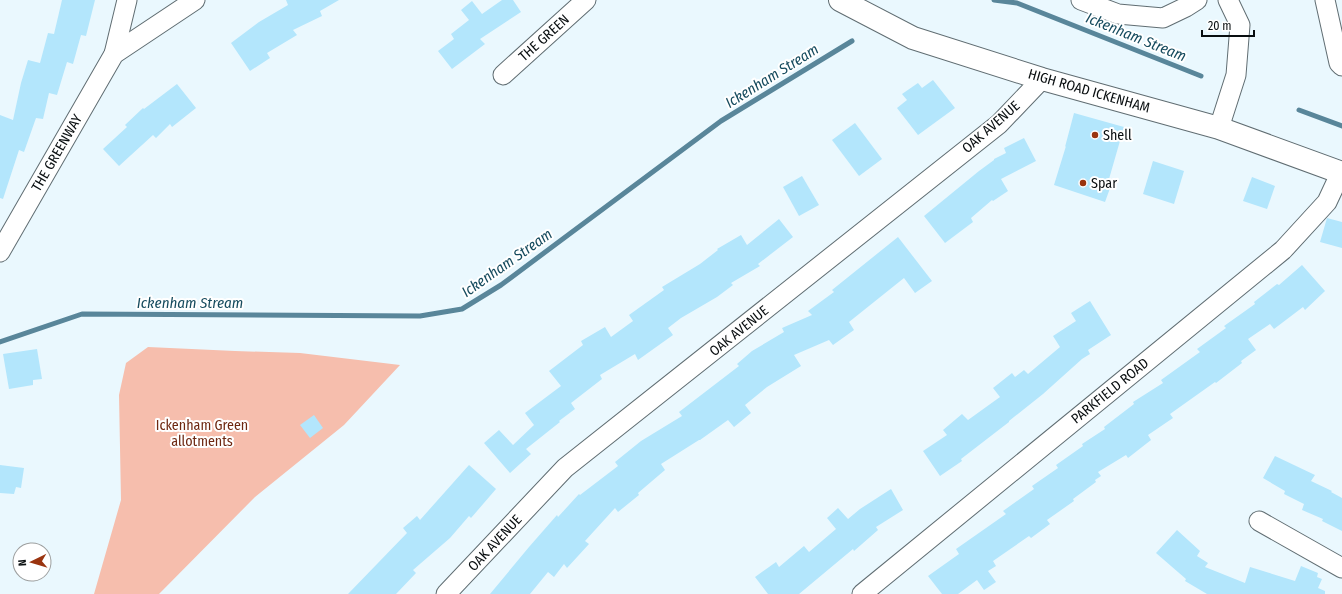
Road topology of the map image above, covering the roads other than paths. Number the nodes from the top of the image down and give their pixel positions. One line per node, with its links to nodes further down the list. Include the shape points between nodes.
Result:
1 (127, 0): 9 (street, THE GREENWAY)
2 (195, 0): 9 (street, THE GREENWAY)
3 (586, 0): 11 (street, THE GREEN)
4 (840, 0): 12 (main road, HIGH ROAD ICKENHAM, via 913,38)
5 (1081, 0): 6 (street, via 1118,14 1162,18 1186,8)
6 (1197, 0)
7 (1228, 0): 13 (street, via 1240,26 1236,75)
8 (1325, 0): 10 (street, via 1339,63)
9 (114, 54): 15 (street, THE GREENWAY)
10 (1342, 66)
11 (503, 75)
12 (1042, 79): 13 (main road, HIGH ROAD ICKENHAM); 18 (street, OAK AVENUE, via 999,124 565,468)
13 (1218, 128): 14 (main road, HIGH ROAD ICKENHAM)
14 (1341, 172): 19 (street, PARKFIELD ROAD, via 1327,202 1283,250)
15 (0, 252)
16 (1259, 522): 17 (street)
17 (1342, 568)
18 (446, 594)
19 (862, 594)

